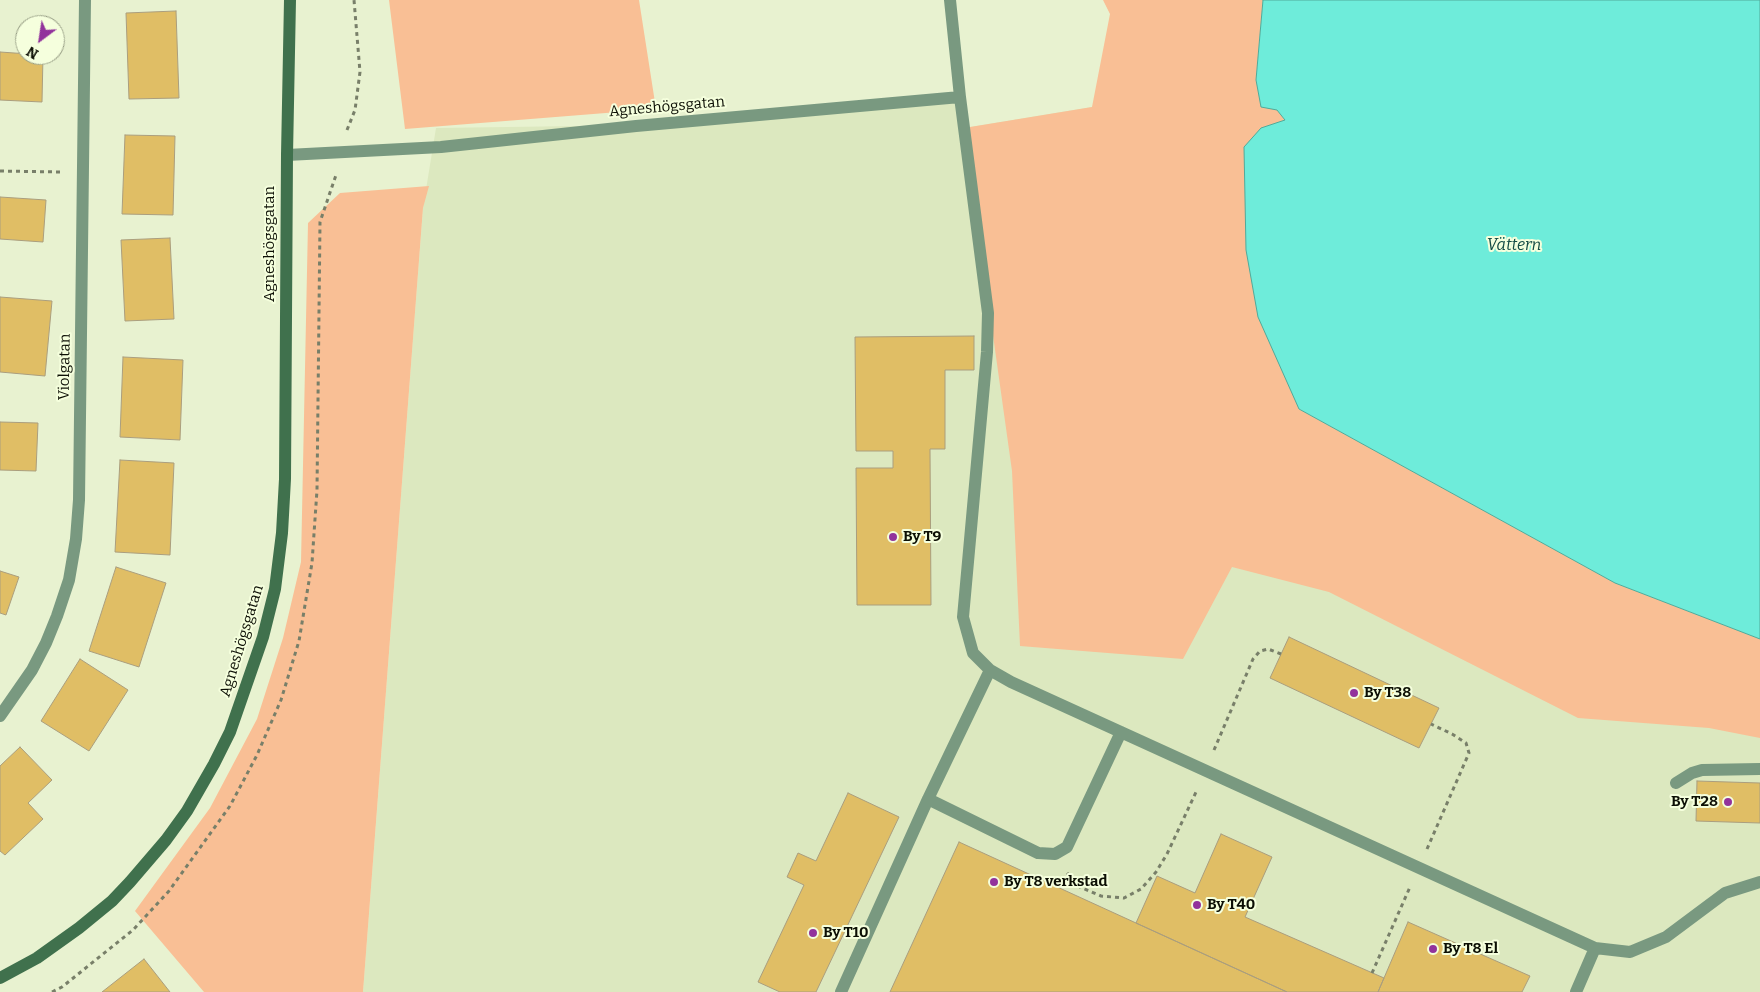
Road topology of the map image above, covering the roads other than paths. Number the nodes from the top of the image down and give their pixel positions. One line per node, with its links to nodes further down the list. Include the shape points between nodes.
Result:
1 (85, 0): 7 (street, Violgatan, via 80,500 76,539 69,580 46,643 32,670)
2 (290, 0): 5 (street, Agneshögsgatan)
3 (950, 0): 4 (street)
4 (960, 97): 5 (street, Agneshögsgatan, via 441,147); 6 (street, via 988,313 988,352 963,617 973,653)
5 (287, 155): 14 (street, Agneshögsgatan, via 282,532 275,588 247,686 214,764 166,840 112,901 37,958)
6 (990, 670): 8 (street); 11 (street)
7 (0, 716)
8 (1121, 732): 11 (street, via 1067,847 1055,854 1038,853); 13 (street)
9 (1760, 769): 10 (street, via 1702,770)
10 (1676, 783)
11 (928, 799): 15 (street)
12 (1760, 882): 13 (street, via 1725,893 1666,937 1630,952)
13 (1595, 948): 16 (street)
14 (0, 978)
15 (841, 992)
16 (1576, 992)

